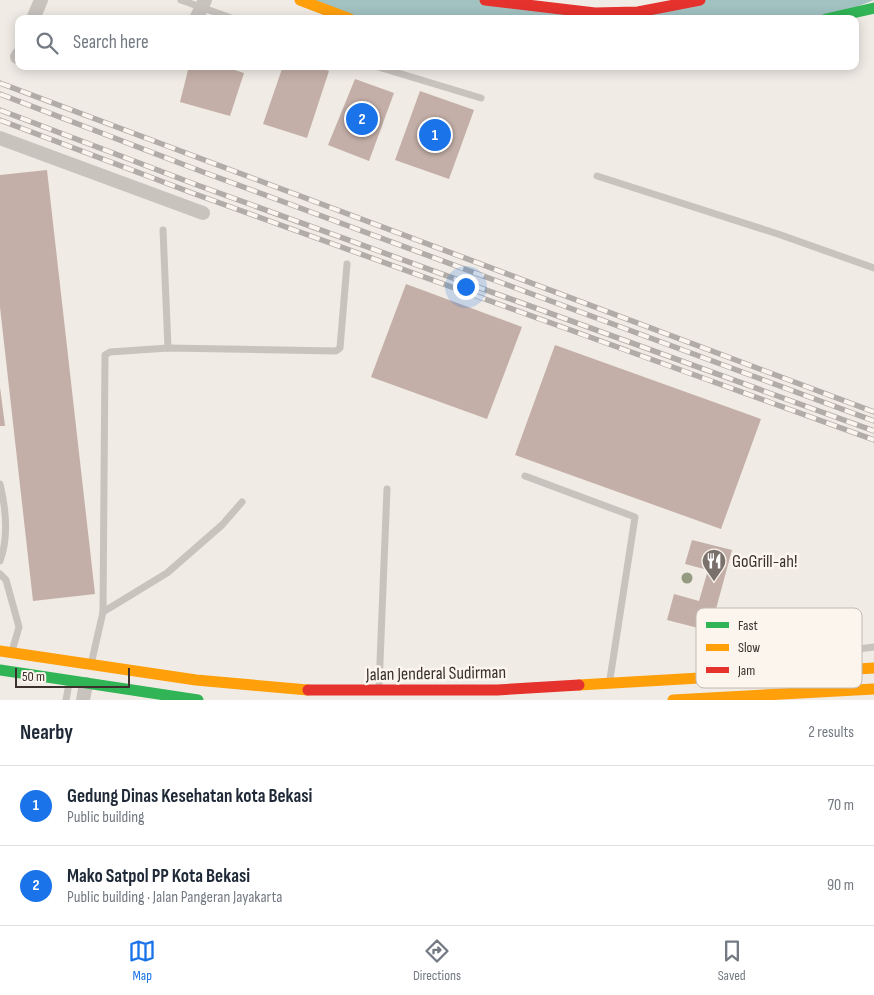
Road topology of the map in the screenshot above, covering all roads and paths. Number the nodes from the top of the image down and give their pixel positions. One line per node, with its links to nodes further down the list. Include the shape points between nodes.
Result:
1 (41, 0): 8 (street)
2 (181, 0): 7 (lane)
3 (300, 0): 10 (main road)
4 (485, 0): 5 (main road, via 595,13 638,12)
5 (700, 0)
6 (874, 8): 11 (main road)
7 (201, 9): 9 (lane)
8 (35, 15)
9 (221, 15)
10 (339, 15)
11 (843, 15)
12 (388, 70): 13 (lane)
13 (481, 98)
14 (0, 138): 16 (street)
15 (597, 176): 19 (lane)
16 (203, 213)
17 (163, 230): 20 (lane)
18 (347, 264): 20 (lane, via 340,348 336,351)
19 (874, 268)
20 (168, 348): 27 (lane, via 110,352 104,359)
21 (525, 476): 37 (lane, via 635,517)
22 (0, 484): 25 (lane, via 6,527)
23 (387, 489): 39 (lane)
24 (242, 502): 27 (lane, via 207,539 167,573)
25 (0, 561)
26 (0, 574): 29 (lane, via 6,580 19,626)
27 (103, 612): 31 (lane)
28 (0, 651): 29 (main road, Jalan Jenderal Sudirman)
29 (12, 653): 30 (main road, Jalan Jenderal Sudirman)
30 (49, 659): 31 (main road, Jalan Jenderal Sudirman); 33 (main road)
31 (90, 666): 39 (main road, Jalan Jenderal Sudirman, via 205,681 320,691)
32 (0, 670): 33 (main road)
33 (46, 678): 35 (main road)
34 (696, 679): 37 (main road, Jalan Jenderal Sudirman)
35 (70, 682): 36 (main road); 41 (lane)
36 (86, 684): 42 (street); 43 (main road)
37 (610, 684): 40 (main road, Jalan Jenderal Sudirman)
38 (874, 689): 44 (main road)
39 (379, 692): 40 (main road, Jalan Jenderal Sudirman)
40 (504, 695)
41 (66, 700)
42 (83, 700)
43 (198, 700)
44 (673, 700)

